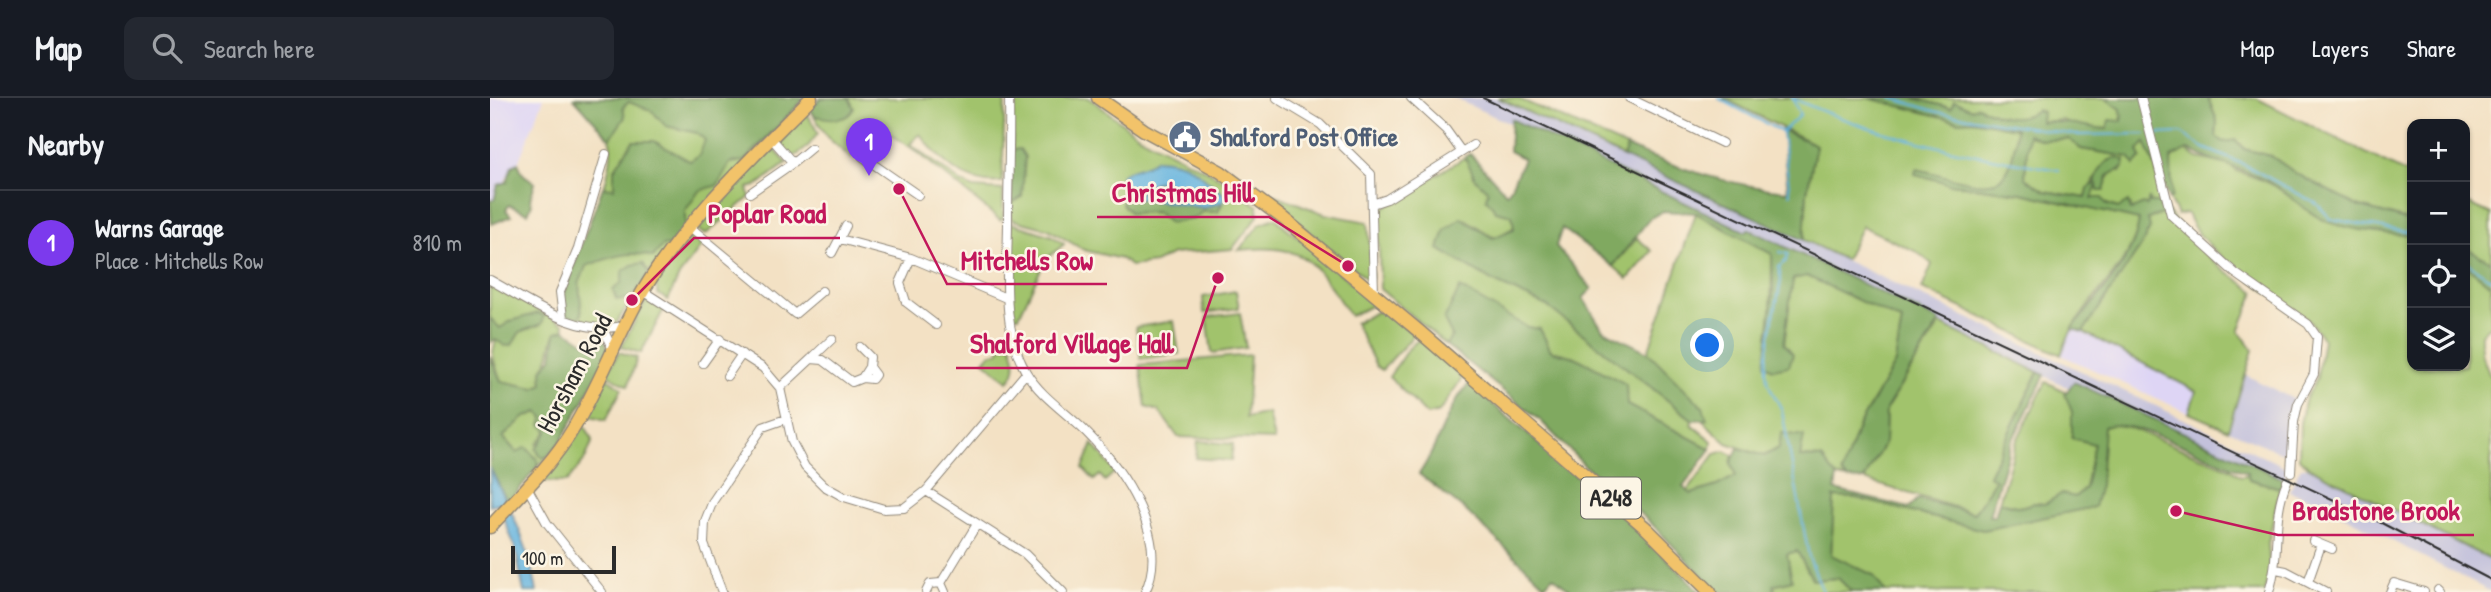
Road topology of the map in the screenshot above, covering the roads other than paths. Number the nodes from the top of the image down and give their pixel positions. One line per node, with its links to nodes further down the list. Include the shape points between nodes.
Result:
1 (811, 98): 8 (main road, Horsham Road)
2 (1009, 98): 28 (street)
3 (1098, 98): 27 (main road, A248, via 1233,180)
4 (1277, 98): 18 (street, via 1321,124 1365,166 1371,176)
5 (1411, 98): 12 (street)
6 (1629, 98): 9 (street)
7 (2141, 98): 49 (street, via 2171,215 2252,286 2308,324 2316,337 2314,374 2298,404 2289,477 2275,521)
8 (772, 139): 15 (street); 20 (main road, Horsham Road)
9 (1721, 143)
10 (1473, 145): 12 (street)
11 (811, 148): 15 (street)
12 (1461, 151): 18 (street)
13 (606, 154): 29 (street, via 560,292)
14 (863, 157): 17 (street)
15 (793, 163): 16 (street)
16 (750, 193)
17 (918, 195)
18 (1372, 204): 27 (street)
19 (846, 226): 21 (street)
20 (691, 228): 25 (main road, Horsham Road); 26 (street, via 795,314)
21 (840, 239): 22 (street); 23 (street)
22 (832, 253)
23 (911, 258): 28 (street); 31 (street, via 900,283 906,302)
24 (490, 280): 29 (street)
25 (643, 291): 30 (main road, Horsham Road); 33 (street)
26 (822, 291)
27 (1374, 295): 58 (main road, A248, via 1647,529)
28 (1006, 298): 40 (street)
29 (563, 318): 32 (street)
30 (626, 325): 32 (street); 36 (main road, Horsham Road)
31 (936, 325)
32 (603, 329): 36 (street)
33 (720, 339): 37 (street); 39 (street)
34 (832, 339): 38 (street)
35 (860, 347): 38 (street, via 870,358 869,367 862,378 852,382 823,360)
36 (614, 352): 44 (main road, Horsham Road, via 572,432)
37 (742, 354): 41 (street); 42 (street, via 763,368)
38 (811, 359): 42 (street)
39 (703, 363)
40 (1026, 373): 45 (street); 57 (street, via 1125,479 1147,530 1152,555 1153,575)
41 (727, 376)
42 (780, 388): 43 (street)
43 (786, 419): 45 (street, via 805,467 844,497 884,509 904,508); 53 (street, via 763,427 713,501 705,521 704,544)
44 (527, 487): 47 (main road, Horsham Road); 52 (street, via 548,523)
45 (926, 491): 46 (street)
46 (977, 524): 51 (street); 56 (street, via 1025,554)
47 (490, 527)
48 (2332, 549): 50 (street, via 2317,543)
49 (2276, 569): 50 (street); 59 (street)
50 (2308, 582): 60 (street)
51 (941, 583): 54 (street, via 932,582); 55 (street)
52 (602, 592)
53 (722, 592)
54 (926, 592)
55 (945, 592)
56 (1063, 592)
57 (1145, 592)
58 (1710, 592)
59 (2269, 592)
60 (2326, 592)
61 (2390, 592): 62 (street, via 2394,583)
62 (2424, 592)

